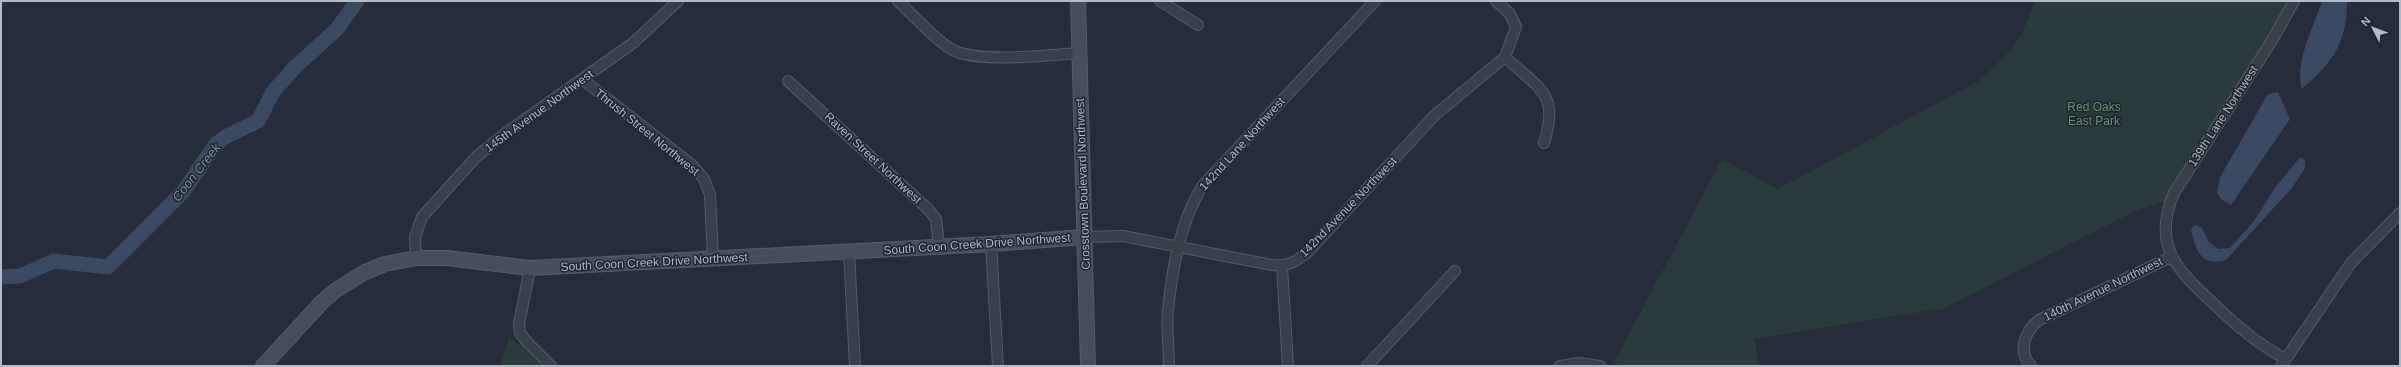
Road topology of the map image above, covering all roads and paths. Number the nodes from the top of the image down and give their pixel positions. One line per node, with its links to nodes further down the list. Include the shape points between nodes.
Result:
1 (678, 1): 11 (street, 145th Avenue Northwest, via 633,42)
2 (898, 1): 9 (street, via 950,48 964,55 1020,56)
3 (1078, 1): 9 (street, Crosstown Boulevard Northwest)
4 (1160, 1): 8 (street)
5 (1375, 1): 18 (street, 142nd Lane Northwest, via 1203,185 1188,212)
6 (1496, 1): 10 (street, via 1510,14 1516,27)
7 (2294, 1): 20 (street, 139th Lane Northwest, via 2277,34 2174,193 2167,215 2166,236)
8 (1198, 25)
9 (1079, 52): 15 (street, Crosstown Boulevard Northwest)
10 (1506, 57): 13 (street, via 1546,95 1551,113); 23 (street, 142nd Avenue Northwest, via 1435,115 1300,259)
11 (582, 79): 21 (street, 145th Avenue Northwest, via 476,157 432,204 417,226); 22 (street, Thrush Street Northwest, via 692,165 704,179 710,195)
12 (788, 81): 17 (street, Raven Street Northwest, via 928,208 936,219)
13 (1544, 143)
14 (2400, 213): 26 (street, via 2351,263)
15 (1084, 236): 16 (street, South Coon Creek Drive Northwest); 18 (street, via 1123,236); 31 (street, Crosstown Boulevard Northwest)
16 (991, 244): 17 (street, South Coon Creek Drive Northwest); 30 (street)
17 (939, 246): 19 (street, South Coon Creek Drive Northwest)
18 (1180, 246): 23 (street); 32 (street, 142nd Lane Northwest, via 1168,312)
19 (849, 252): 22 (street, South Coon Creek Drive Northwest); 29 (street)
20 (2171, 256): 26 (street, 139th Lane Northwest, via 2182,274 2243,332); 37 (street, 140th Avenue Northwest, via 2039,320 2025,337 2025,354)
21 (416, 258): 24 (street, South Coon Creek Drive Northwest, via 447,258); 27 (street, South Coon Creek Drive Northwest, via 372,269 336,290)
22 (713, 259): 24 (street, South Coon Creek Drive Northwest)
23 (1282, 266): 33 (street)
24 (530, 268): 28 (street, via 519,324 520,333)
25 (1456, 271): 34 (street)
26 (2283, 362)
27 (264, 366)
28 (551, 366)
29 (855, 366)
30 (998, 366)
31 (1088, 366)
32 (1170, 366)
33 (1288, 366)
34 (1368, 366)
35 (1560, 366): 36 (street, via 1579,363)
36 (1600, 366)
37 (2031, 366)

